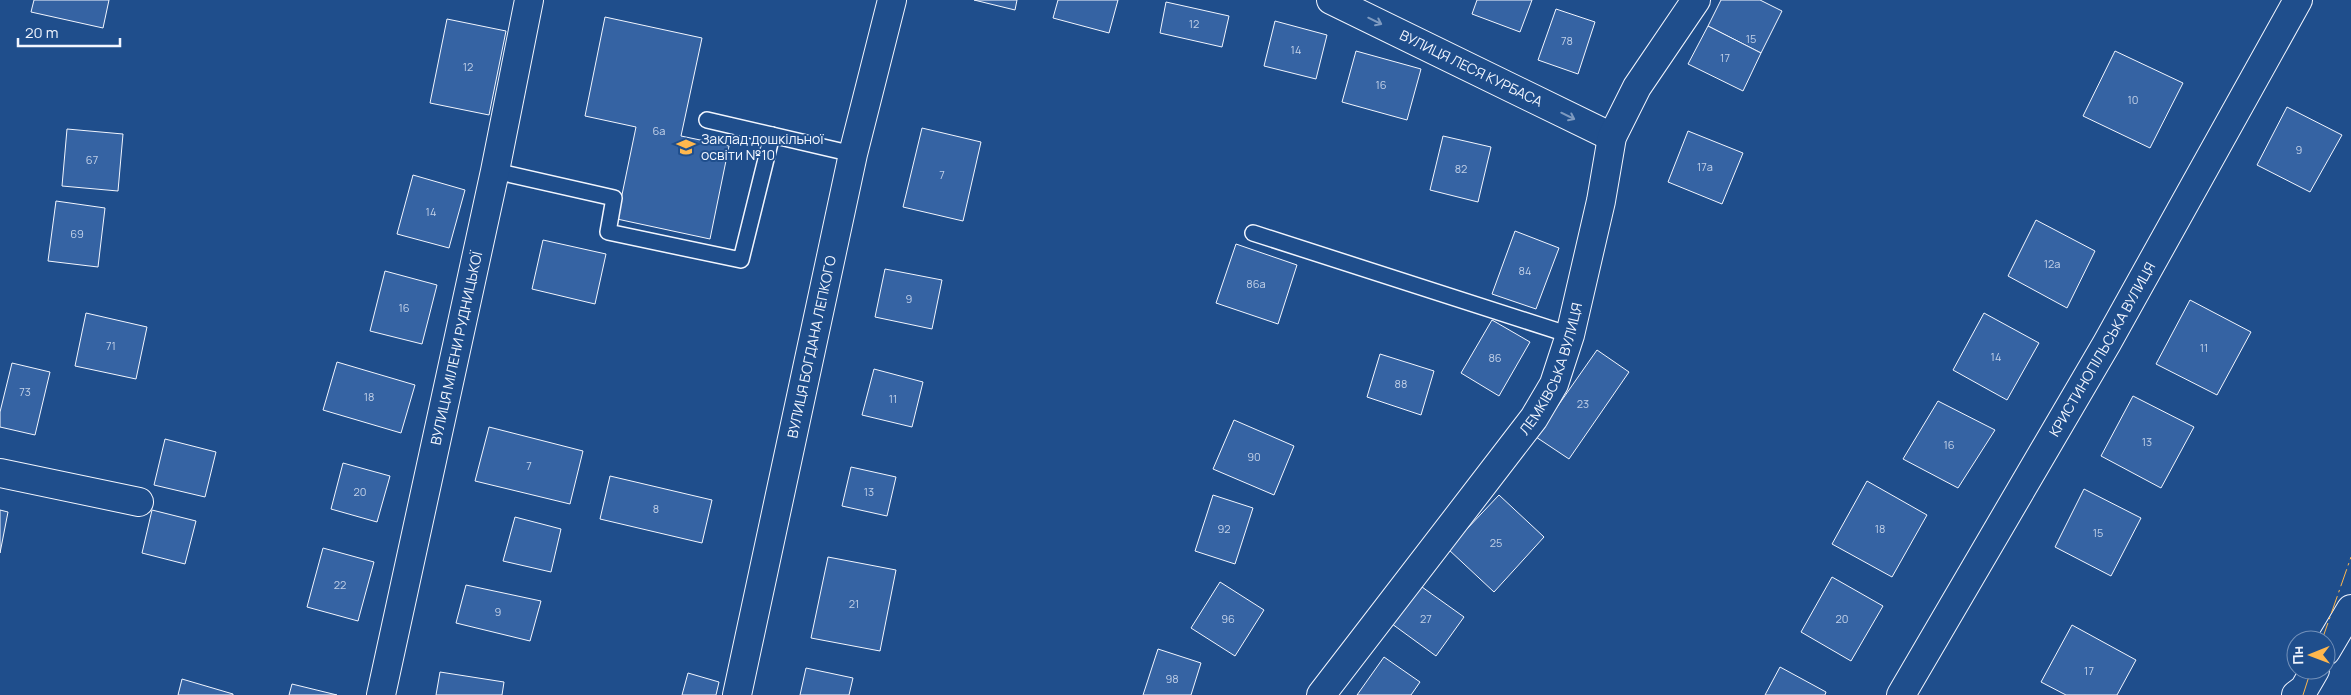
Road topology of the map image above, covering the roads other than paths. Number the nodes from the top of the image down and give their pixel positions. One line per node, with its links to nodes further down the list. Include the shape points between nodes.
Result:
1 (529, 0): 10 (street, ВУЛИЦЯ МІЛЕНИ РУДНИЦЬКОЇ)
2 (892, 0): 9 (street, ВУЛИЦЯ БОГДАНА ЛЕПКОГО)
3 (1331, 0): 8 (street, ВУЛИЦЯ ЛЕСЯ КУРБАСА, one-way to 8)
4 (1696, 0): 8 (street, ЛЕМКІВСЬКА ВУЛИЦЯ, via 1637,87)
5 (2298, 0): 21 (street, КРИСТИНОПІЛЬСЬКА ВУЛИЦЯ, via 2107,343)
6 (707, 120): 7 (lane)
7 (772, 136): 9 (lane); 10 (lane, via 741,260 608,232 614,198)
8 (1612, 137): 12 (street, ЛЕМКІВСЬКА ВУЛИЦЯ, via 1601,201)
9 (853, 154): 19 (street, ВУЛИЦЯ БОГДАНА ЛЕПКОГО)
10 (495, 171): 18 (street, ВУЛИЦЯ МІЛЕНИ РУДНИЦЬКОЇ)
11 (1253, 233): 12 (lane)
12 (1570, 335): 20 (street, ЛЕМКІВСЬКА ВУЛИЦЯ, via 1554,384 1534,418)
13 (0, 473): 14 (street)
14 (139, 502)
15 (2351, 610): 16 (street)
16 (2336, 635)
17 (2309, 680): 22 (street)
18 (381, 695)
19 (737, 695)
20 (1321, 695)
21 (1902, 695)
22 (2296, 695)

